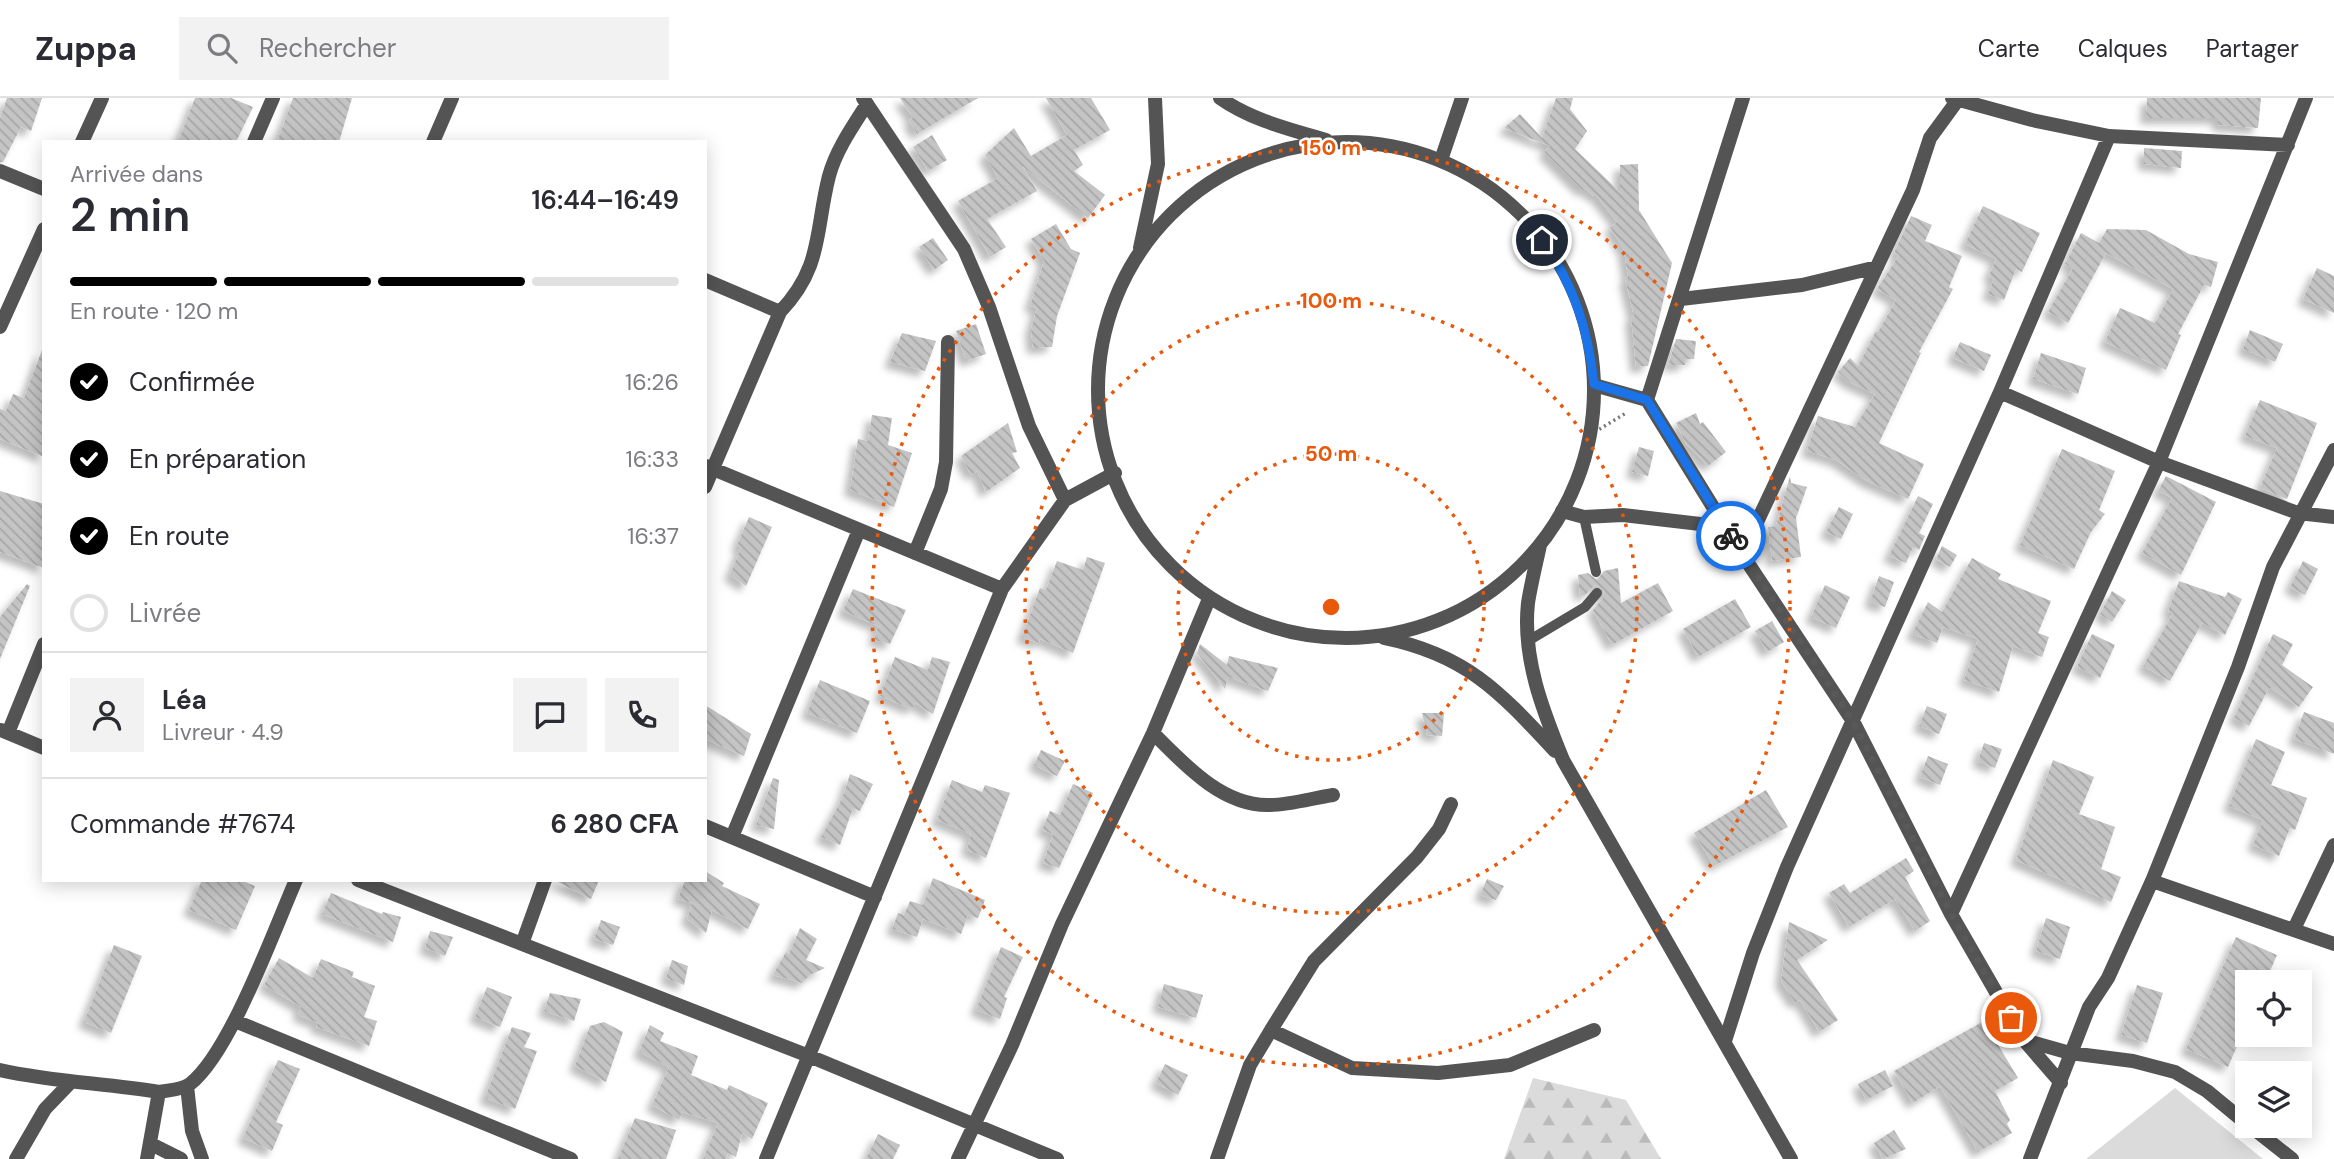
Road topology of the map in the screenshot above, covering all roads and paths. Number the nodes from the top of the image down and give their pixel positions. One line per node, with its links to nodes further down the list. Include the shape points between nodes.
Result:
1 (102, 98): 12 (street)
2 (273, 98): 13 (street)
3 (452, 98): 14 (street)
4 (1155, 98): 21 (street, via 1158,164)
5 (1220, 98): 15 (street, via 1235,109)
6 (1462, 98): 17 (street)
7 (1743, 98): 24 (street)
8 (2306, 98): 16 (street)
9 (1955, 99): 11 (street); 22 (street, via 1930,138 1913,190)
10 (865, 101): 25 (street, via 830,175 811,263 799,292); 36 (street, via 964,249 1029,426)
11 (2109, 135): 16 (street); 29 (street)
12 (83, 140)
13 (255, 140)
14 (434, 140)
15 (1331, 142): 17 (street, via 1387,144); 21 (street, via 1275,152 1217,177 1170,214)
16 (2288, 145): 33 (street)
17 (1441, 160): 28 (street, via 1490,187 1531,224 1563,270 1586,332)
18 (0, 171): 19 (street)
19 (42, 188)
20 (42, 233): 26 (street)
21 (1139, 253): 35 (street, via 1107,321 1099,362 1098,404)
22 (1877, 267): 24 (street, via 1802,285); 45 (street)
23 (707, 281): 25 (street)
24 (1681, 299): 30 (street)
25 (780, 312): 34 (street)
26 (0, 327)
27 (948, 342): 44 (street, via 946,462 941,489)
28 (1594, 384): 30 (street); 31 (street)
29 (2000, 392): 33 (street); 53 (street)
30 (1647, 400): 31 (path); 41 (street)
31 (1590, 435): 37 (street)
32 (2334, 450): 38 (street)
33 (2159, 463): 38 (street); 68 (street)
34 (709, 468): 42 (street)
35 (1115, 473): 36 (street); 49 (street, via 1125,505 1160,557)
36 (1065, 500): 47 (street)
37 (1562, 511): 39 (street); 43 (street)
38 (2298, 513): 40 (street); 63 (street)
39 (1584, 517): 41 (street, via 1623,515); 46 (lane)
40 (2334, 517)
41 (1726, 527): 45 (street)
42 (859, 530): 44 (street); 61 (street)
43 (1540, 545): 50 (street, via 1512,575 1455,614); 51 (street, via 1528,605)
44 (915, 553): 47 (street)
45 (1742, 554): 53 (street)
46 (1596, 572)
47 (1002, 589): 67 (street)
48 (1597, 593): 51 (lane, via 1585,607)
49 (1209, 599): 50 (street, via 1248,620 1290,634 1335,640); 55 (street)
50 (1379, 637): 57 (street, via 1436,652 1466,667 1490,685)
51 (1528, 641): 57 (street, via 1533,678)
52 (42, 649): 54 (street)
53 (1854, 723): 68 (street); 76 (street, via 1787,867)
54 (4, 731): 56 (street)
55 (1153, 733): 58 (street, via 1184,764 1240,802 1269,805); 87 (street)
56 (42, 747)
57 (1563, 760): 76 (street)
58 (1333, 794)
59 (1451, 804): 73 (street, via 1417,857 1314,961)
60 (707, 827): 61 (street)
61 (732, 837): 67 (street)
62 (2334, 845): 69 (street)
63 (2152, 881): 69 (street); 77 (street)
64 (295, 882): 72 (street)
65 (363, 882): 70 (street)
66 (544, 882): 70 (street)
67 (875, 897): 78 (street)
68 (1951, 914): 75 (street)
69 (2294, 929): 71 (street)
70 (522, 944): 78 (street)
71 (2334, 944)
72 (235, 1021): 84 (street, via 203,1072); 94 (street)
73 (1271, 1030): 74 (street, via 1352,1068 1438,1073 1510,1065); 98 (street, via 1250,1065)
74 (1594, 1030)
75 (2023, 1039): 77 (street); 83 (street)
76 (1725, 1041): 99 (street)
77 (2070, 1053): 83 (street); 86 (street, via 2175,1072)
78 (809, 1056): 87 (street); 95 (street)
79 (0, 1070): 80 (street)
80 (25, 1075): 81 (street); 82 (street)
81 (0, 1077)
82 (70, 1083): 85 (street, via 96,1082); 90 (street, via 45,1109)
83 (2060, 1083): 100 (street)
84 (187, 1086): 85 (street); 93 (street, via 192,1131)
85 (159, 1092): 89 (street)
86 (2235, 1114)
87 (973, 1125): 96 (street); 97 (street)
88 (2266, 1138): 101 (street)
89 (151, 1144): 91 (street); 92 (street)
90 (16, 1159)
91 (147, 1159)
92 (181, 1159)
93 (202, 1159)
94 (571, 1159)
95 (766, 1159)
96 (958, 1159)
97 (1057, 1159)
98 (1217, 1159)
99 (1791, 1159)
100 (2030, 1159)
101 (2292, 1159)

